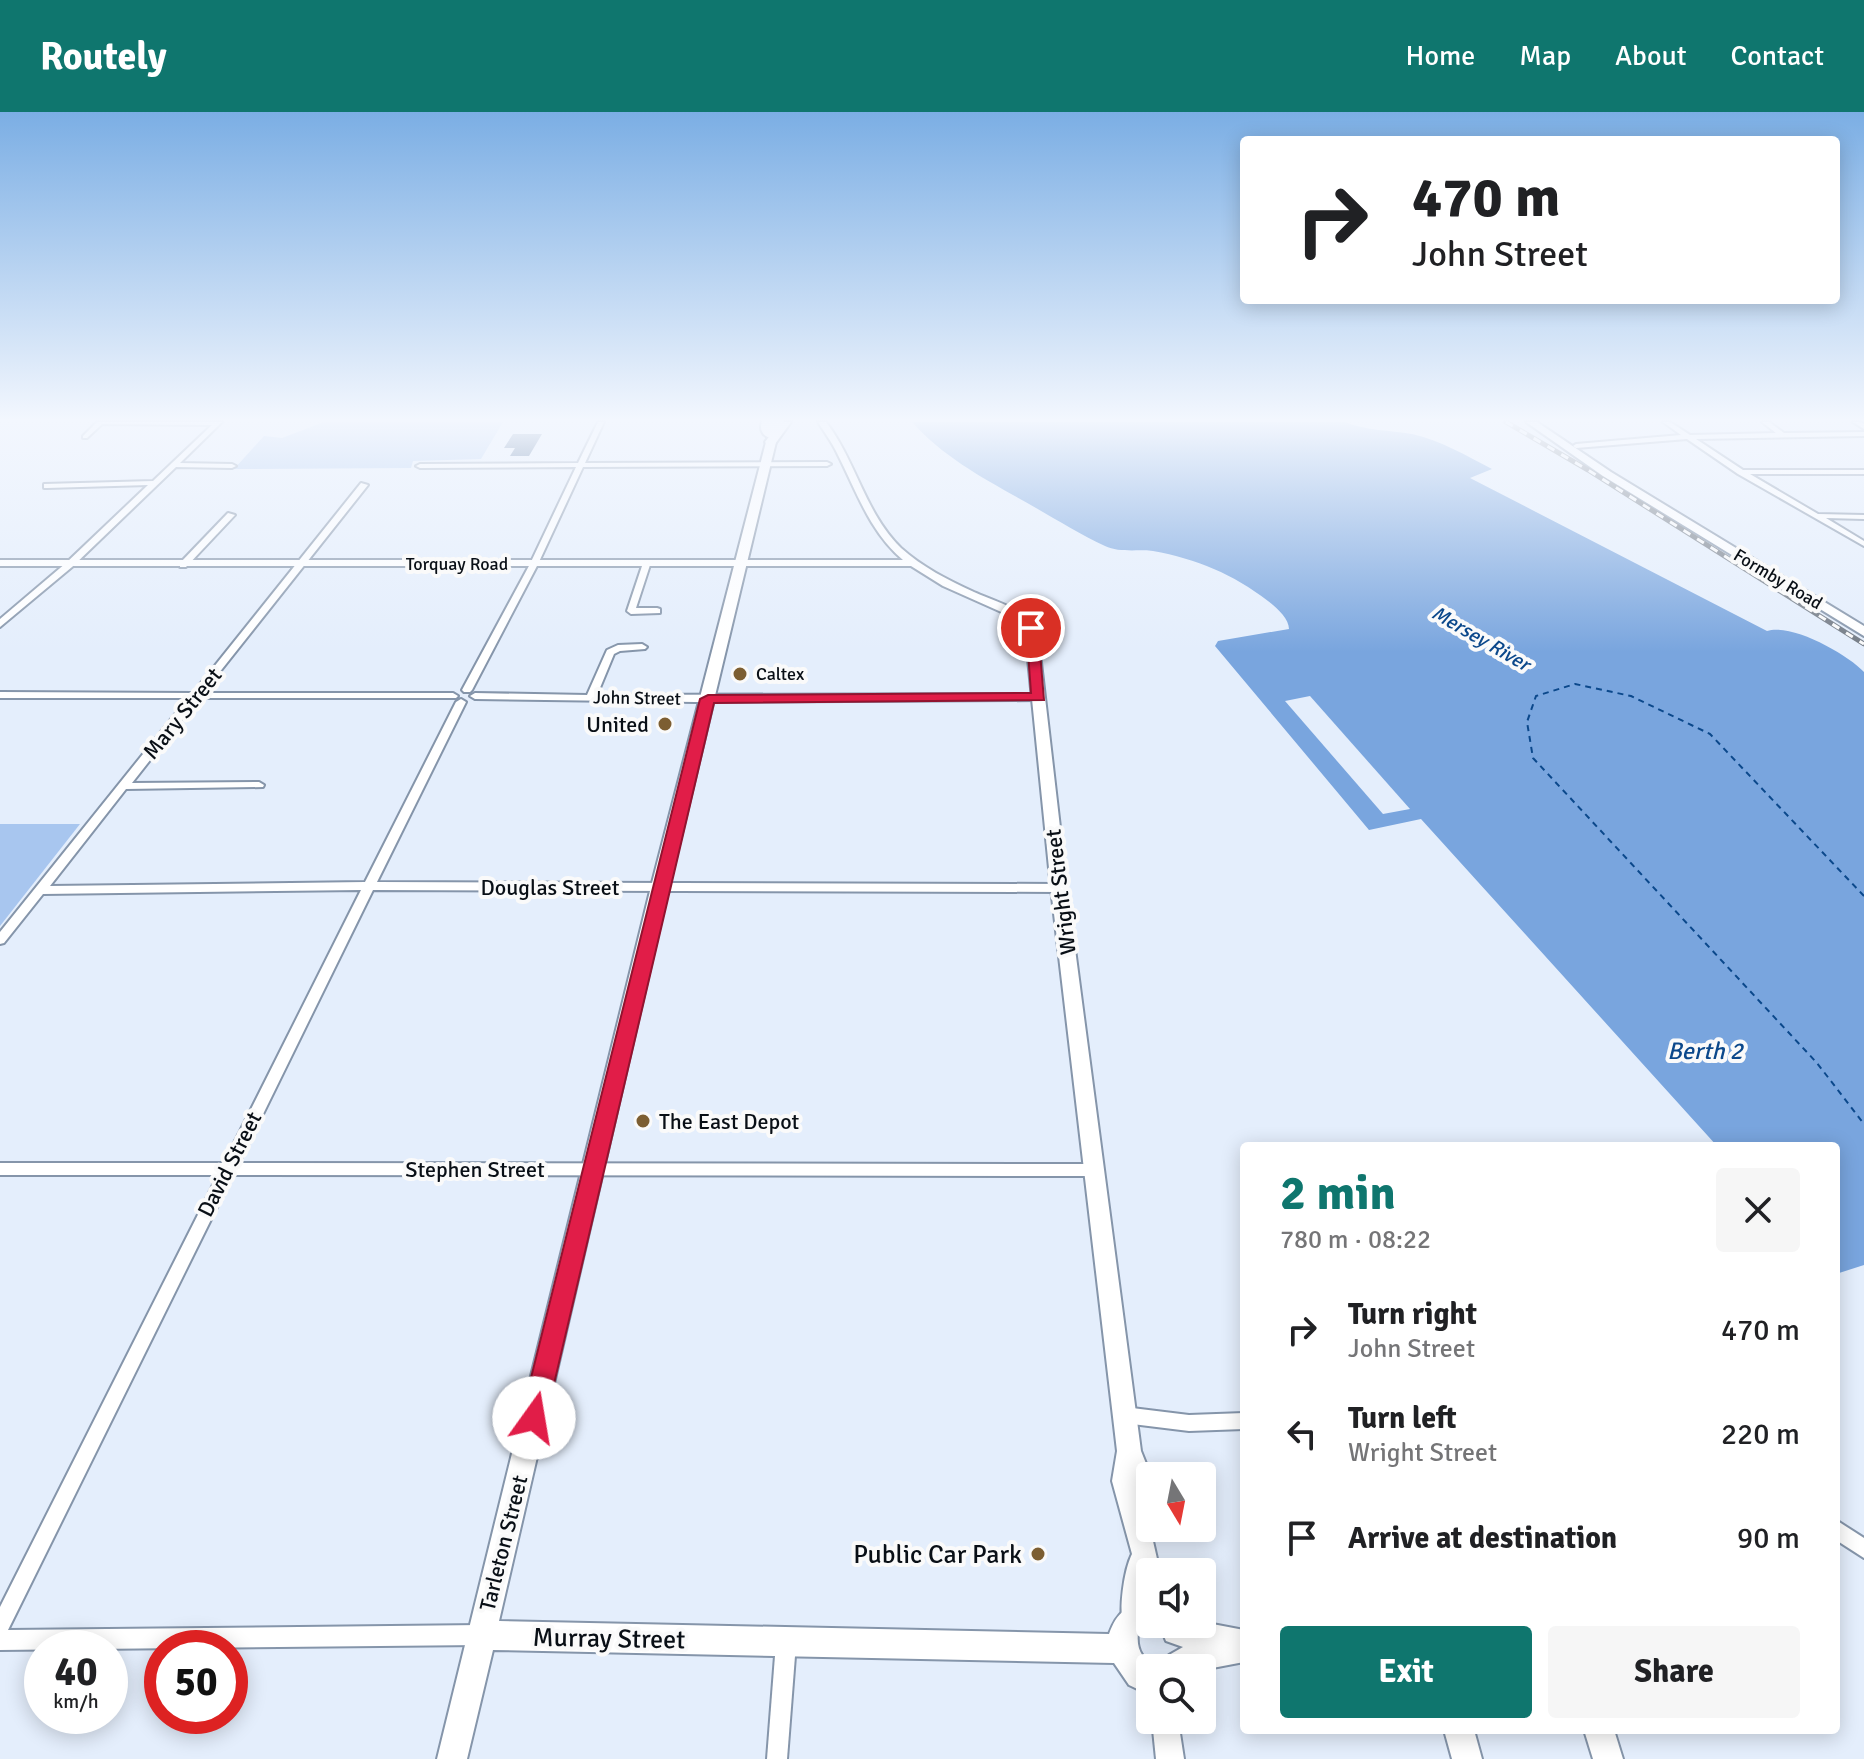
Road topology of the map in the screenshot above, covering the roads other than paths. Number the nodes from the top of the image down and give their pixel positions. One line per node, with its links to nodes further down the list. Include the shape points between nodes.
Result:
1 (139, 499): 17 (street)
2 (353, 499): 19 (street, Mary Street)
3 (565, 499): 15 (street, David Street)
4 (757, 499): 16 (main road, Tarleton Street)
5 (866, 499): 14 (street, Wright Street, via 883,534)
6 (1654, 499): 23 (main road, Formby Road)
7 (1656, 499): 23 (main road, Formby Road)
8 (1786, 499): 10 (street)
9 (231, 515): 18 (street)
10 (1814, 516): 11 (street); 12 (street)
11 (1864, 517)
12 (1864, 544)
13 (0, 563): 17 (street, Torquay Road)
14 (914, 563): 16 (street, Torquay Road); 29 (street, Wright Street, via 1028,622)
15 (534, 564): 19 (street, Torquay Road); 20 (street, Torquay Road); 27 (street, David Street)
16 (741, 564): 20 (street, Torquay Road); 30 (main road, Tarleton Street)
17 (69, 565): 18 (street, Torquay Road); 22 (street)
18 (183, 565): 19 (street, Torquay Road)
19 (300, 565): 26 (street, Mary Street)
20 (646, 565): 21 (street, via 631,611)
21 (657, 611)
22 (0, 624)
23 (1864, 629)
24 (642, 647): 28 (street, via 610,652)
25 (0, 695): 26 (street, John Street)
26 (196, 696): 27 (street, John Street); 32 (street, Mary Street)
27 (464, 696): 28 (street, John Street); 33 (street, David Street)
28 (591, 697): 30 (street, John Street)
29 (1039, 697): 30 (street, John Street); 35 (street, Wright Street)
30 (708, 699): 34 (main road, Tarleton Street)
31 (259, 785): 32 (street)
32 (123, 786): 36 (street, Mary Street)
33 (369, 886): 34 (street, Douglas Street); 36 (street, Douglas Street); 39 (street, David Street)
34 (660, 887): 35 (street, Douglas Street); 40 (main road, Tarleton Street)
35 (1059, 888): 41 (street, Wright Street)
36 (40, 890): 37 (street, Mary Street)
37 (0, 940)
38 (0, 1169): 39 (street, Stephen Street)
39 (226, 1169): 40 (street, Stephen Street); 48 (street, David Street)
40 (593, 1169): 41 (street, Stephen Street); 49 (main road, Tarleton Street)
41 (1094, 1170): 42 (street, Wright Street)
42 (1124, 1415): 43 (street, via 1189,1423); 44 (street, Wright Street, via 1129,1451 1124,1481)
43 (1240, 1421)
44 (1136, 1526)
45 (1840, 1532): 46 (street)
46 (1864, 1549)
47 (1136, 1622): 55 (main road, via 1125,1630)
48 (0, 1627)
49 (481, 1635): 51 (street, Murray Street); 52 (main road, Murray Street); 61 (main road, Tarleton Street)
50 (1212, 1638): 53 (main road)
51 (0, 1640)
52 (786, 1641): 55 (main road, Murray Street); 62 (street)
53 (1240, 1645)
54 (1240, 1647): 56 (main road)
55 (1123, 1649): 57 (main road)
56 (1204, 1654)
57 (1136, 1673)
58 (1167, 1734): 63 (street)
59 (1460, 1734): 64 (main road)
60 (1600, 1734): 65 (main road)
61 (452, 1759)
62 (777, 1759)
63 (1170, 1759)
64 (1467, 1759)
65 (1608, 1759)

